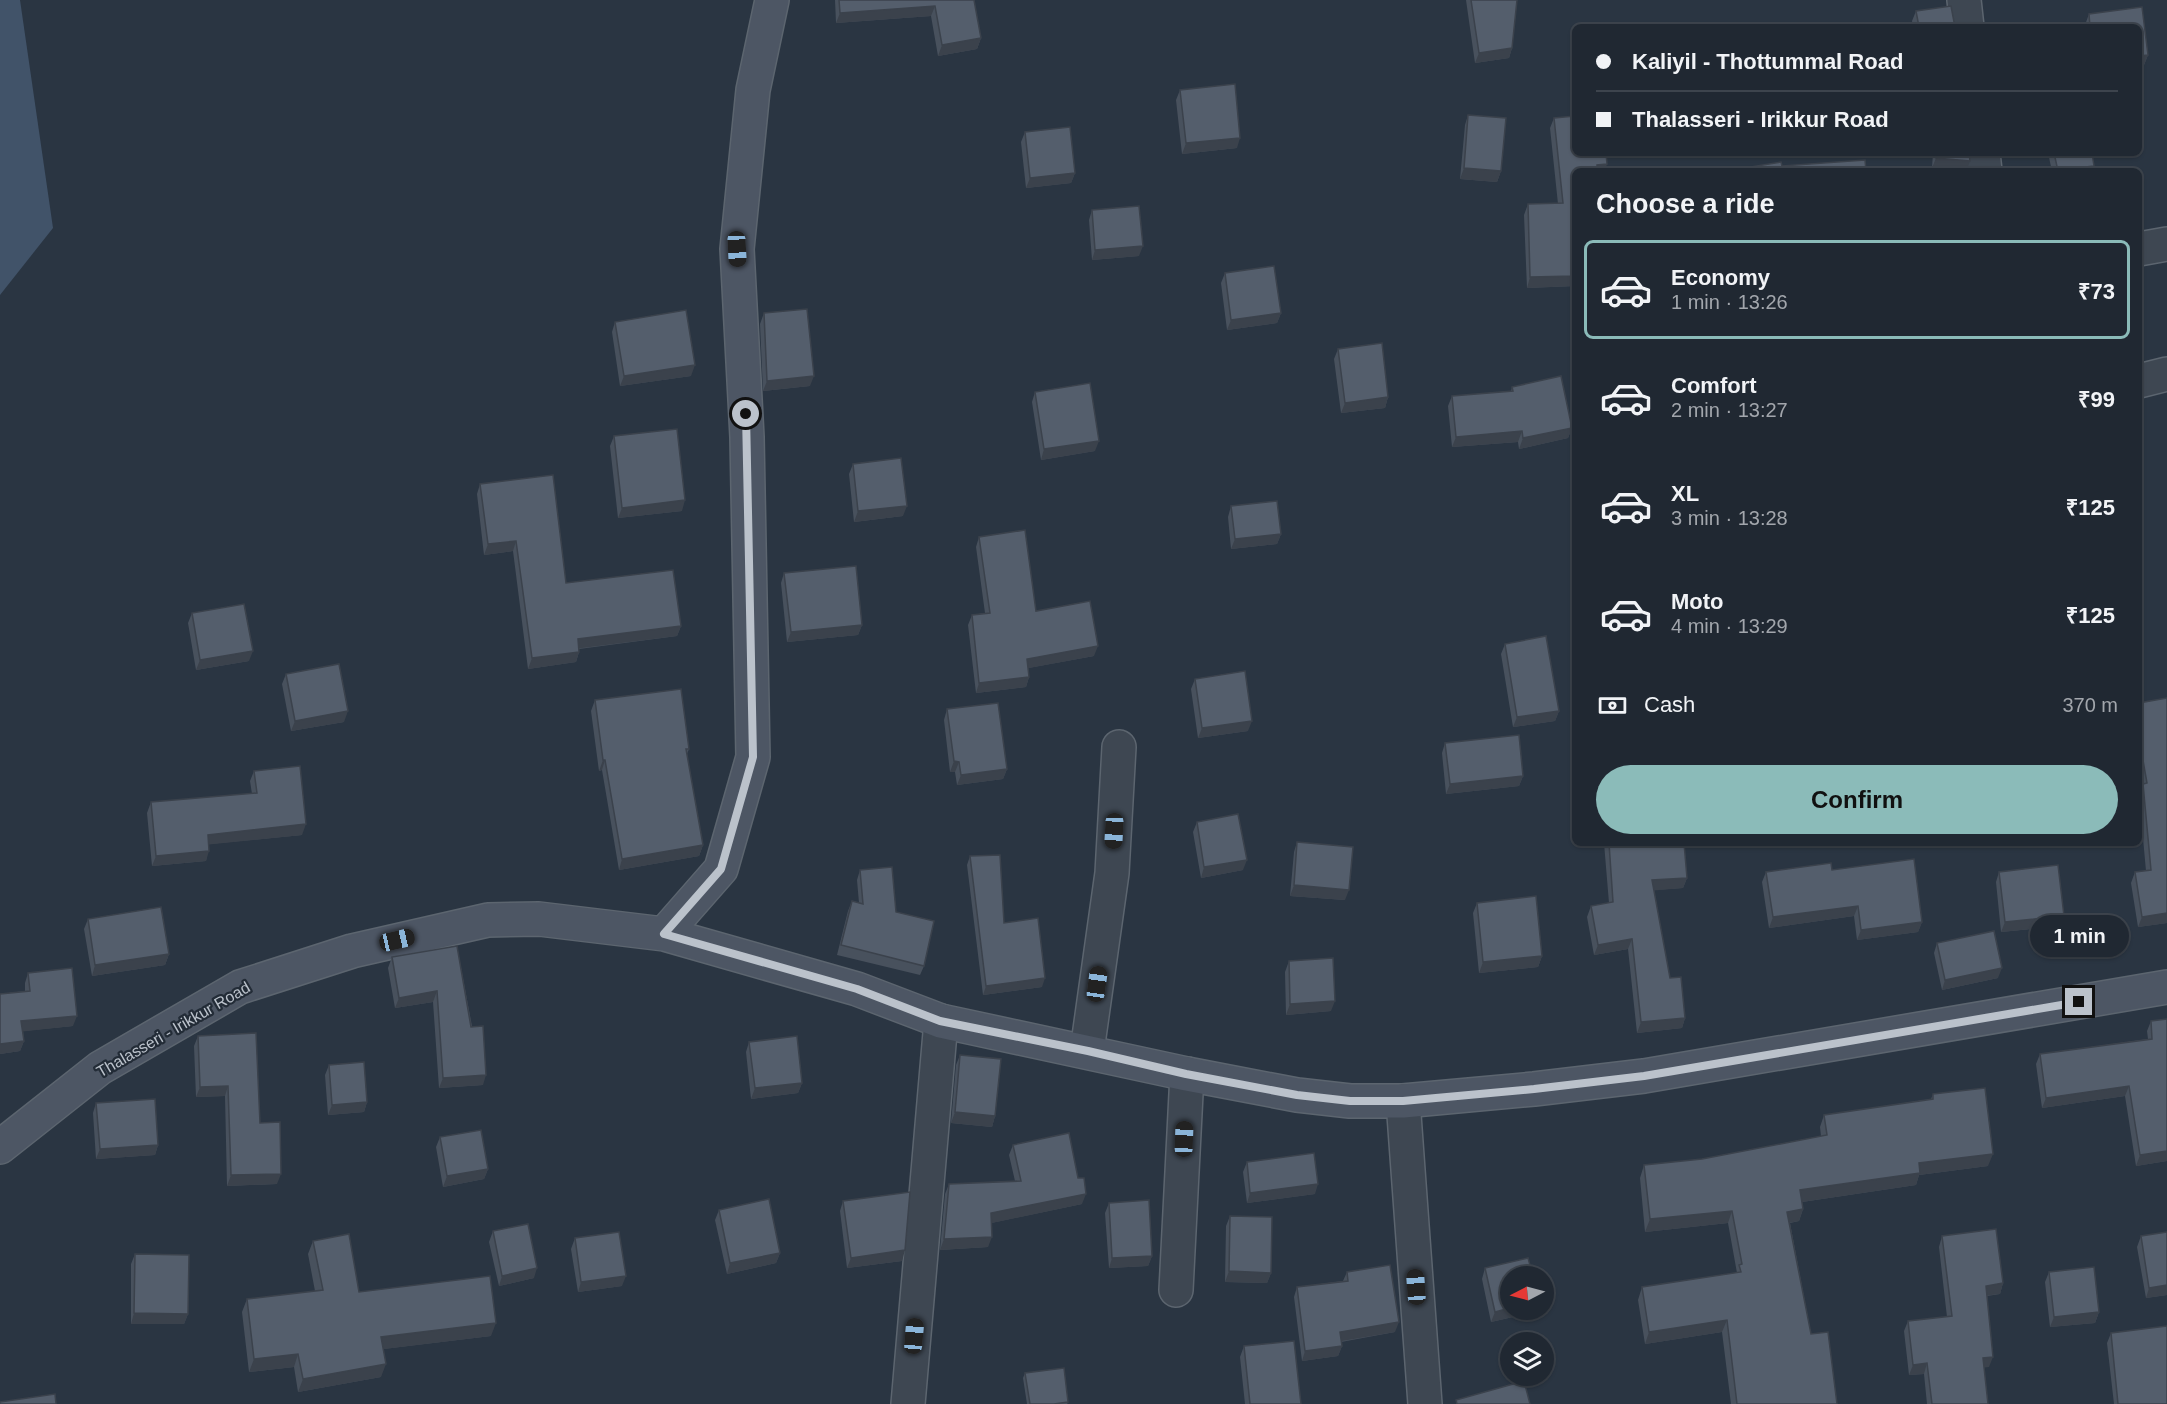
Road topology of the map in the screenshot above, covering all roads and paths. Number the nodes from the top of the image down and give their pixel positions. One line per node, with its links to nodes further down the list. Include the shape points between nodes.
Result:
1 (772, 0): 9 (main road, via 753,90 737,249 747,437 753,757 721,869)
2 (1964, 0): 3 (street)
3 (1967, 24)
4 (2167, 244): 5 (street)
5 (2142, 248)
6 (2167, 375): 7 (street)
7 (2142, 380)
8 (1119, 747): 12 (street, via 1112,873)
9 (664, 934): 11 (main road, Thalasseri - Irikkur Road, via 857,989); 15 (main road, Thalasseri - Irikkur Road, via 539,919 488,920 352,951 240,987 100,1068)
10 (2167, 987): 14 (main road, Thalasseri - Irikkur Road, via 1644,1076)
11 (940, 1021): 12 (main road, Thalasseri - Irikkur Road); 17 (street)
12 (1088, 1051): 13 (main road, Thalasseri - Irikkur Road)
13 (1186, 1074): 14 (main road, Thalasseri - Irikkur Road, via 1319,1098); 16 (street)
14 (1403, 1101): 18 (street)
15 (0, 1147)
16 (1176, 1290)
17 (908, 1404)
18 (1425, 1404)

